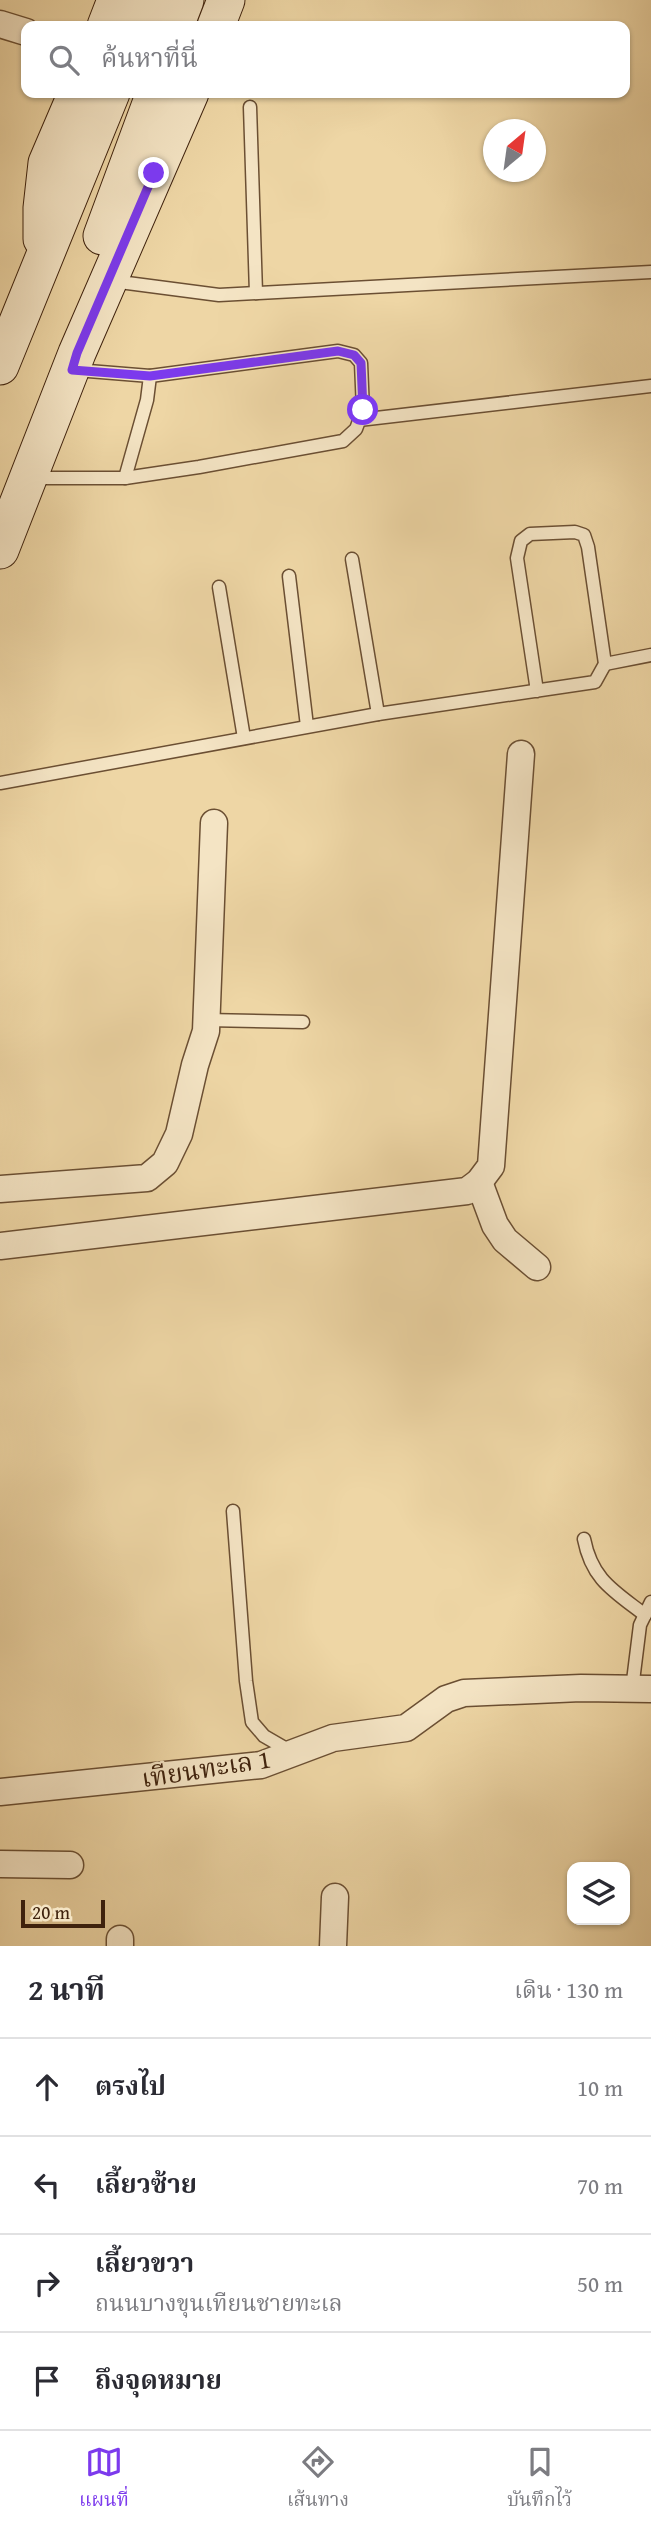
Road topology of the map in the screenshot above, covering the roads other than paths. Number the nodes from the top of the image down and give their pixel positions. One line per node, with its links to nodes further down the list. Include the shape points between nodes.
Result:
1 (116, 0): 5 (main road)
2 (149, 0): 6 (main road)
3 (185, 0): 7 (main road)
4 (226, 0): 8 (main road)
5 (108, 21)
6 (140, 21)
7 (177, 21)
8 (218, 21)
9 (0, 24): 10 (street)
10 (21, 30)
11 (75, 98): 16 (main road, via 47,163)
12 (109, 98): 16 (main road)
13 (153, 98): 20 (main road, via 85,280)
14 (188, 98): 18 (main road)
15 (250, 107): 19 (lane)
16 (42, 261): 21 (main road)
17 (651, 272): 19 (lane)
18 (108, 280): 19 (lane, via 219,295); 20 (main road)
19 (256, 293)
20 (74, 361): 22 (lane); 25 (main road)
21 (0, 366)
22 (150, 376): 24 (lane, via 338,351 354,355 361,363 363,410); 26 (lane)
23 (651, 386): 24 (lane)
24 (359, 420): 26 (lane, via 343,441)
25 (29, 478): 26 (lane); 27 (main road)
26 (125, 478)
27 (0, 550)
28 (352, 559): 34 (lane)
29 (289, 576): 35 (lane)
30 (219, 587): 36 (lane)
31 (651, 655): 32 (lane)
32 (605, 664): 33 (lane, via 595,682); 33 (lane, via 584,535 530,534 521,541 517,558)
33 (537, 691): 34 (lane)
34 (378, 714): 35 (lane)
35 (307, 726): 36 (lane)
36 (244, 737): 38 (lane)
37 (521, 754): 42 (street, via 491,1166)
38 (0, 783)
39 (214, 823): 40 (street)
40 (206, 1020): 41 (lane); 43 (street, via 179,1134 156,1171 147,1178)
41 (303, 1022)
42 (479, 1182): 44 (street, via 467,1191); 45 (street, via 505,1240)
43 (0, 1189)
44 (0, 1246)
45 (537, 1268)
46 (233, 1511): 51 (lane, via 252,1722 283,1747)
47 (584, 1539): 49 (lane, via 592,1568)
48 (651, 1602): 49 (lane)
49 (645, 1615): 50 (lane, via 640,1625)
50 (642, 1689): 51 (street, เทียนทะเล 1, via 464,1693 446,1699 406,1728 333,1738)
51 (286, 1755): 52 (street, เทียนทะเล 1, via 261,1765)
52 (0, 1792)
53 (0, 1864): 54 (street)
54 (70, 1864)
55 (335, 1897): 56 (street)
56 (333, 1946)

